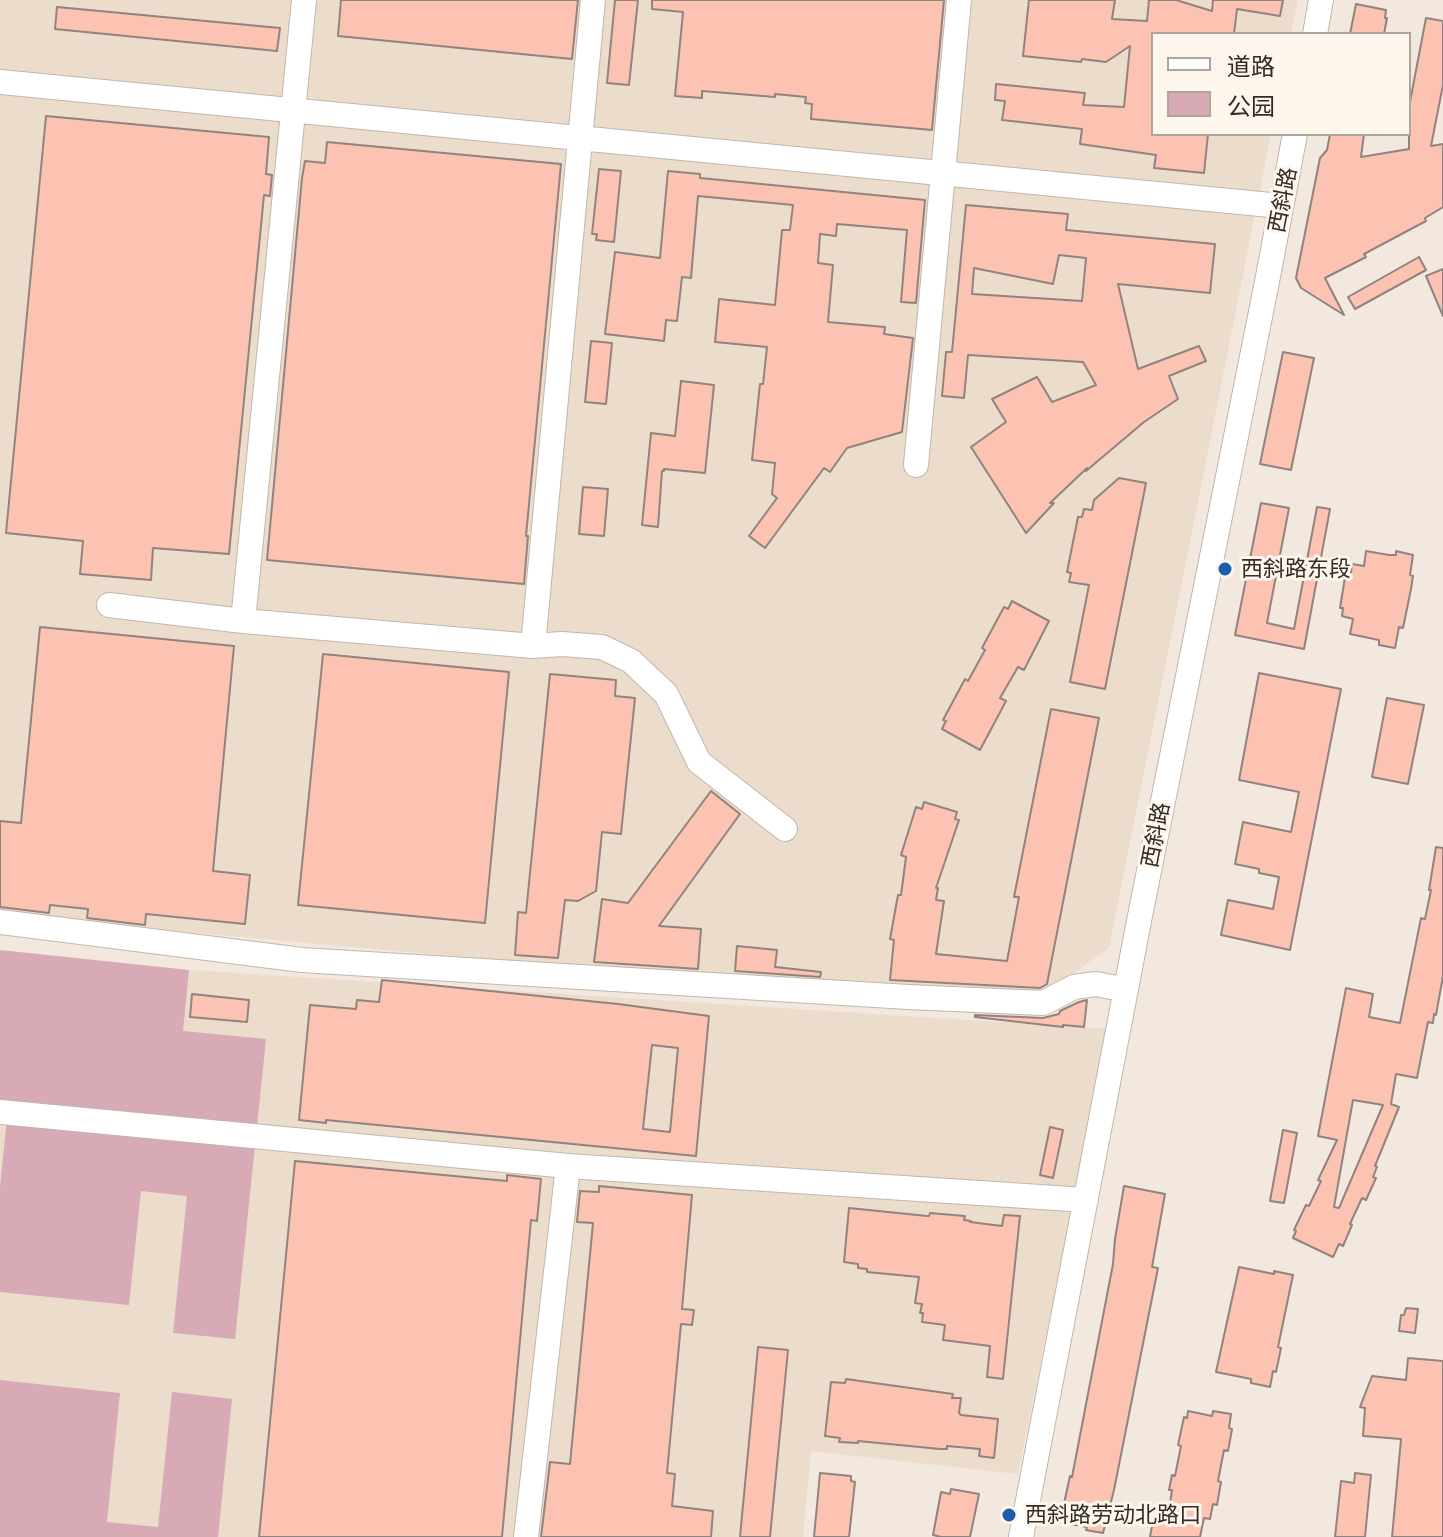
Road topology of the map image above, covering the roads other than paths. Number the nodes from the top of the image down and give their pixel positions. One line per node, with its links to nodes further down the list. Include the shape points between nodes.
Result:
1 (304, 0): 7 (street)
2 (593, 0): 9 (street)
3 (959, 0): 10 (street)
4 (1321, 0): 5 (street)
5 (1315, 32)
6 (0, 82): 7 (street)
7 (293, 110): 9 (street); 14 (street)
8 (1295, 136): 11 (street, 西斜路)
9 (580, 138): 10 (street); 15 (street)
10 (943, 173): 11 (street); 12 (street)
11 (1281, 206): 18 (street, 西斜路)
12 (916, 465)
13 (109, 605): 14 (street)
14 (243, 621): 15 (street)
15 (533, 646): 16 (street, via 602,647 631,661 666,694 699,762)
16 (785, 829)
17 (0, 922): 18 (street, via 302,960 908,997 1043,1003 1074,987 1096,984)
18 (1126, 990): 21 (street, 西斜路)
19 (0, 1112): 20 (street)
20 (568, 1166): 21 (street); 22 (street)
21 (1086, 1200): 23 (street, 西斜路)
22 (526, 1537)
23 (1021, 1537)

